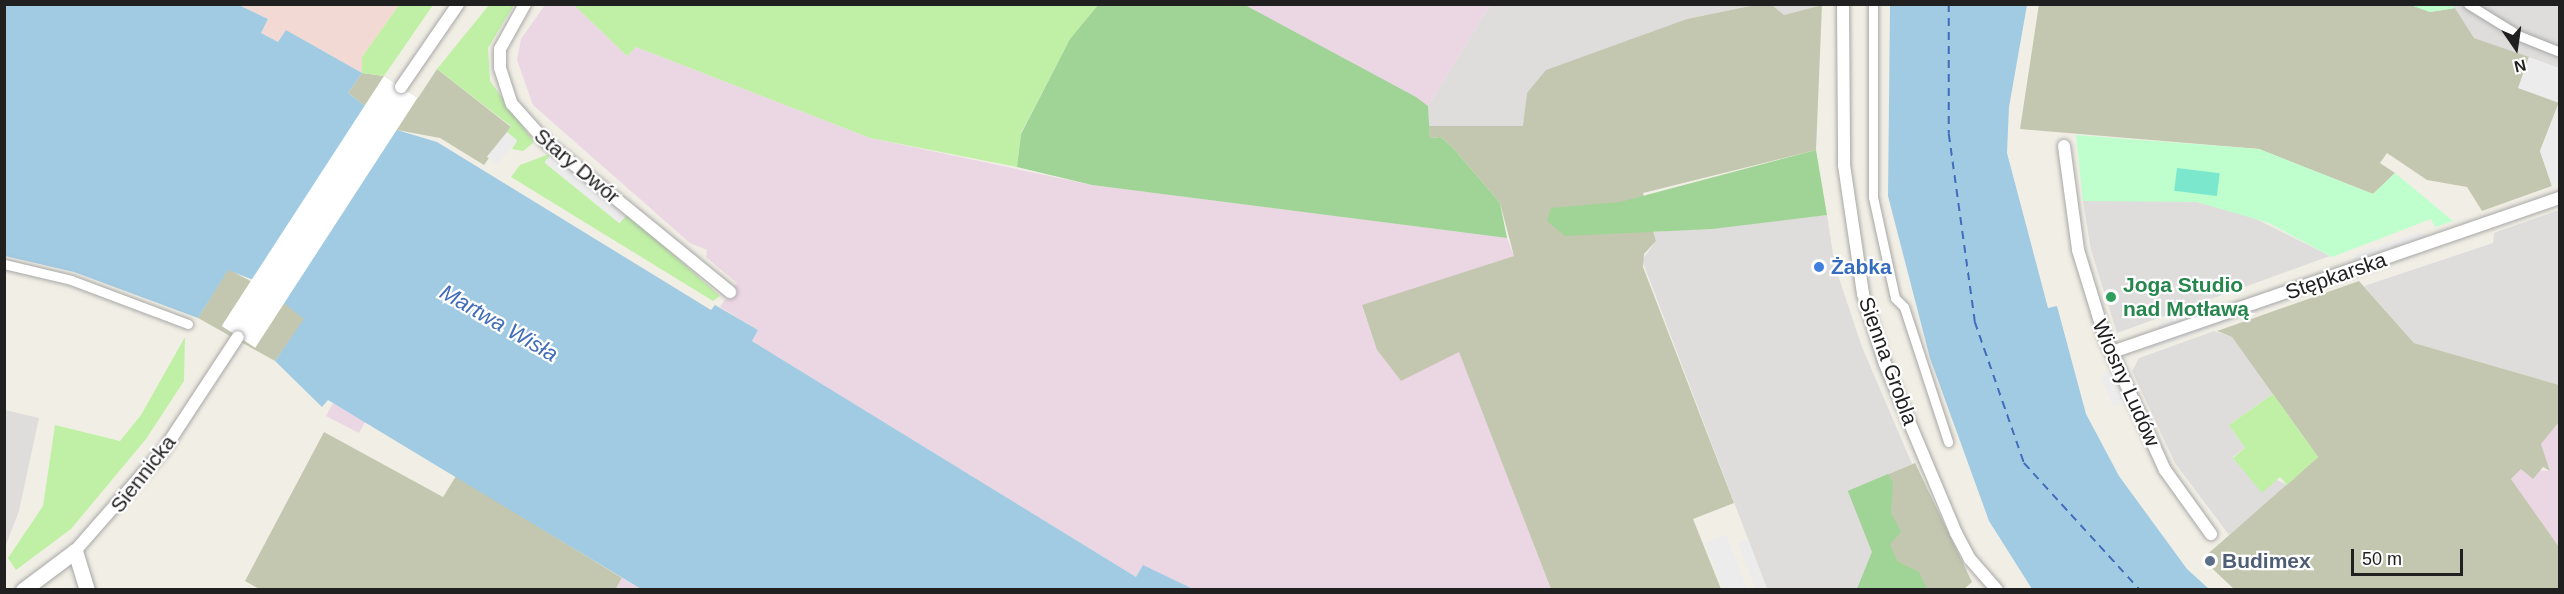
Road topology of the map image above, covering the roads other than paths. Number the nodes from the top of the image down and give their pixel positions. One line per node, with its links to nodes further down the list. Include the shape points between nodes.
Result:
1 (458, 4): 7 (street)
2 (525, 4): 11 (street, Stary Dwór, via 500,49 504,85 517,111 545,141)
3 (1844, 4): 20 (street, Sienna Grobla, via 1844,165 1863,294 1885,364 1956,533 1970,559)
4 (1873, 4): 15 (street, via 1874,197 1895,298 1904,307)
5 (2468, 4): 6 (street)
6 (2559, 52)
7 (401, 87)
8 (2064, 146): 14 (street, Wiosny Ludów, via 2078,250)
9 (2559, 198): 14 (street, Stępkarska)
10 (4, 264): 12 (street, via 71,280)
11 (729, 292)
12 (188, 324)
13 (238, 337): 17 (street, Siennicka, via 162,451)
14 (2112, 352): 16 (street, Wiosny Ludów, via 2165,470)
15 (1948, 442)
16 (2211, 534)
17 (75, 551): 18 (street, Siennicka); 19 (street)
18 (23, 590)
19 (87, 590)
20 (1997, 590)

